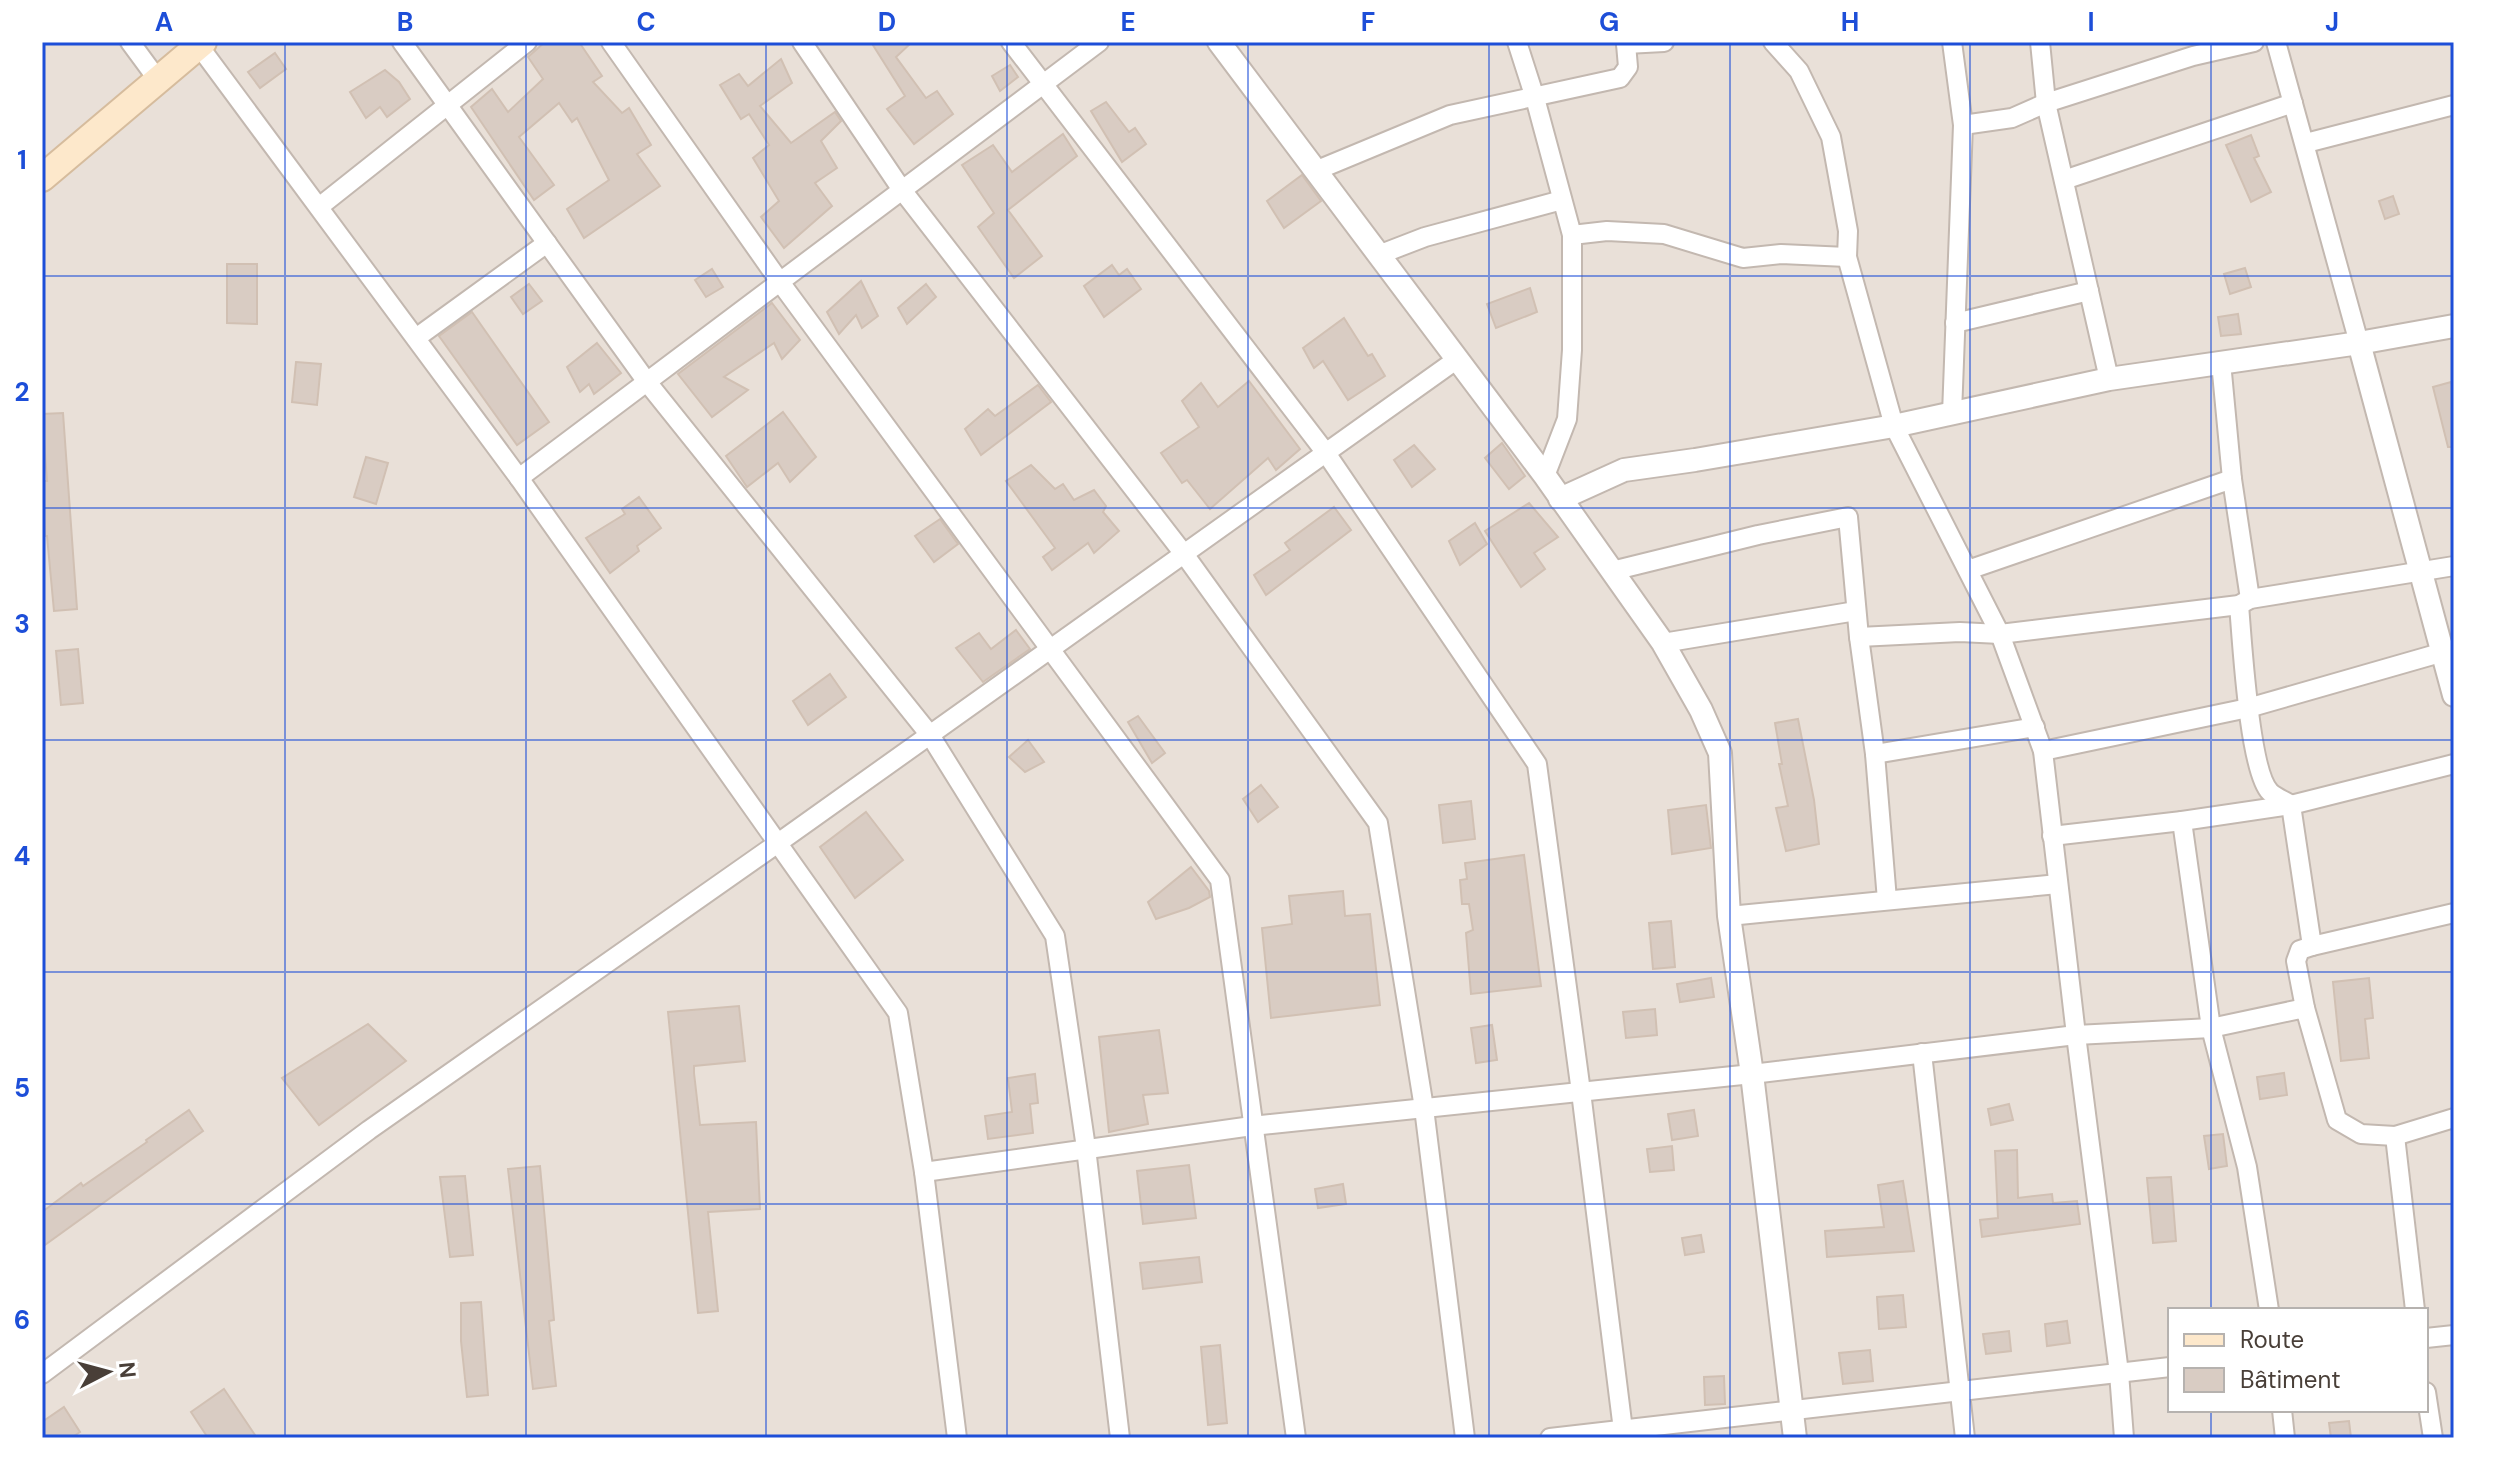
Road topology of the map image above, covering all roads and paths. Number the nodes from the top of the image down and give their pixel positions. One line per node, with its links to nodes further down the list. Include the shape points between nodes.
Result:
1 (130, 42): 19 (street)
2 (402, 42): 24 (street)
3 (527, 42): 24 (street)
4 (611, 42): 38 (street)
5 (802, 42): 31 (street)
6 (1011, 42): 20 (street)
7 (1099, 42): 20 (street)
8 (1219, 42): 28 (street)
9 (1517, 42): 21 (street)
10 (1664, 42): 16 (street)
11 (1773, 42): 37 (street, via 1799,71 1831,137 1848,231)
12 (1952, 42): 26 (street)
13 (2040, 42): 22 (street)
14 (2254, 42): 18 (street)
15 (2276, 42): 23 (street)
16 (1626, 43): 21 (street, via 1628,67 1620,78)
17 (201, 44): 19 (main road); 33 (street)
18 (2191, 49): 22 (street)
19 (158, 80): 29 (main road)
20 (1042, 85): 31 (street); 50 (street)
21 (1535, 98): 28 (street, via 1450,115); 32 (street)
22 (2046, 103): 26 (street, via 2012,118); 30 (street)
23 (2293, 103): 27 (street); 30 (street)
24 (447, 104): 33 (street); 35 (street)
25 (2454, 105): 27 (street)
26 (1963, 125): 40 (street)
27 (2306, 143): 43 (street)
28 (1315, 171): 36 (street)
29 (42, 178)
30 (2064, 180): 39 (street)
31 (902, 190): 38 (street); 55 (street)
32 (1562, 200): 34 (street); 36 (street)
33 (319, 207): 42 (street)
34 (1572, 235): 37 (street, via 1664,234 1743,258); 51 (street, via 1567,419)
35 (547, 243): 42 (street); 47 (street)
36 (1381, 254): 44 (street)
37 (1847, 257): 49 (street)
38 (780, 282): 47 (street); 65 (street)
39 (2089, 291): 40 (street); 46 (street)
40 (1955, 323): 48 (street)
41 (2454, 326): 43 (street)
42 (416, 338): 52 (street)
43 (2359, 343): 45 (street); 59 (street)
44 (1456, 360): 50 (street); 51 (street)
45 (2221, 362): 46 (street); 53 (street)
46 (2109, 379): 48 (street)
47 (647, 382): 52 (street); 70 (street)
48 (1952, 414): 49 (street)
49 (1894, 426): 54 (street, via 1624,470); 57 (street)
50 (1326, 453): 55 (street); 88 (street, via 1537,764)
51 (1545, 476): 54 (street)
52 (519, 478): 77 (street)
53 (2232, 479): 57 (street); 60 (street)
54 (1560, 499): 58 (street)
55 (1184, 554): 65 (street); 89 (street, via 1378,823)
56 (2454, 566): 59 (street)
57 (1968, 570): 62 (street)
58 (1612, 571): 61 (street, via 1848,517); 64 (street)
59 (2421, 573): 60 (street); 66 (street)
60 (2245, 602): 62 (street); 68 (street)
61 (1856, 611): 63 (street); 64 (street)
62 (2000, 634): 63 (street); 69 (street)
63 (1859, 637): 72 (street)
64 (1663, 643): 81 (street, via 1720,753)
65 (1049, 650): 70 (street); 91 (street, via 1220,880)
66 (2448, 650): 67 (street); 68 (street)
67 (2454, 695)
68 (2248, 708): 71 (street); 74 (street, via 2260,773 2269,792)
69 (2035, 727): 71 (street); 72 (street)
70 (930, 735): 77 (street); 93 (street, via 1055,936)
71 (2043, 751): 76 (street)
72 (1875, 754): 79 (street)
73 (2454, 764): 74 (street)
74 (2291, 805): 75 (street); 82 (street)
75 (2182, 821): 76 (street); 84 (street)
76 (2052, 836): 78 (street)
77 (778, 843): 94 (street, via 898,1013); 101 (street, via 369,1130)
78 (2058, 884): 79 (street); 85 (street)
79 (1887, 900): 81 (street)
80 (2454, 913): 82 (street)
81 (1729, 916): 87 (street)
82 (2312, 946): 83 (street, via 2300,950 2296,961)
83 (2305, 1008): 84 (street); 92 (street, via 2337,1120 2361,1134)
84 (2211, 1028): 85 (street); 95 (street, via 2247,1167)
85 (2076, 1035): 86 (street); 100 (street)
86 (1922, 1053): 87 (street); 102 (street)
87 (1752, 1074): 88 (street); 104 (street)
88 (1581, 1092): 89 (street); 106 (street)
89 (1424, 1108): 91 (street); 110 (street)
90 (2454, 1118): 92 (street)
91 (1252, 1126): 93 (street); 109 (street)
92 (2395, 1136): 96 (street)
93 (1086, 1148): 94 (street); 108 (street)
94 (924, 1172): 107 (street)
95 (2269, 1308)
96 (2415, 1308)
97 (2454, 1335): 98 (street)
98 (2428, 1338)
99 (2168, 1367): 100 (street)
100 (2119, 1373): 102 (street); 114 (street)
101 (42, 1374)
102 (1959, 1392): 104 (street); 113 (street)
103 (2428, 1405): 116 (street)
104 (1792, 1408): 106 (street); 112 (street)
105 (2282, 1412): 115 (street)
106 (1623, 1430): 111 (street)
107 (957, 1438)
108 (1120, 1438)
109 (1296, 1438)
110 (1465, 1438)
111 (1550, 1438)
112 (1795, 1438)
113 (1965, 1438)
114 (2124, 1438)
115 (2285, 1438)
116 (2433, 1438)

